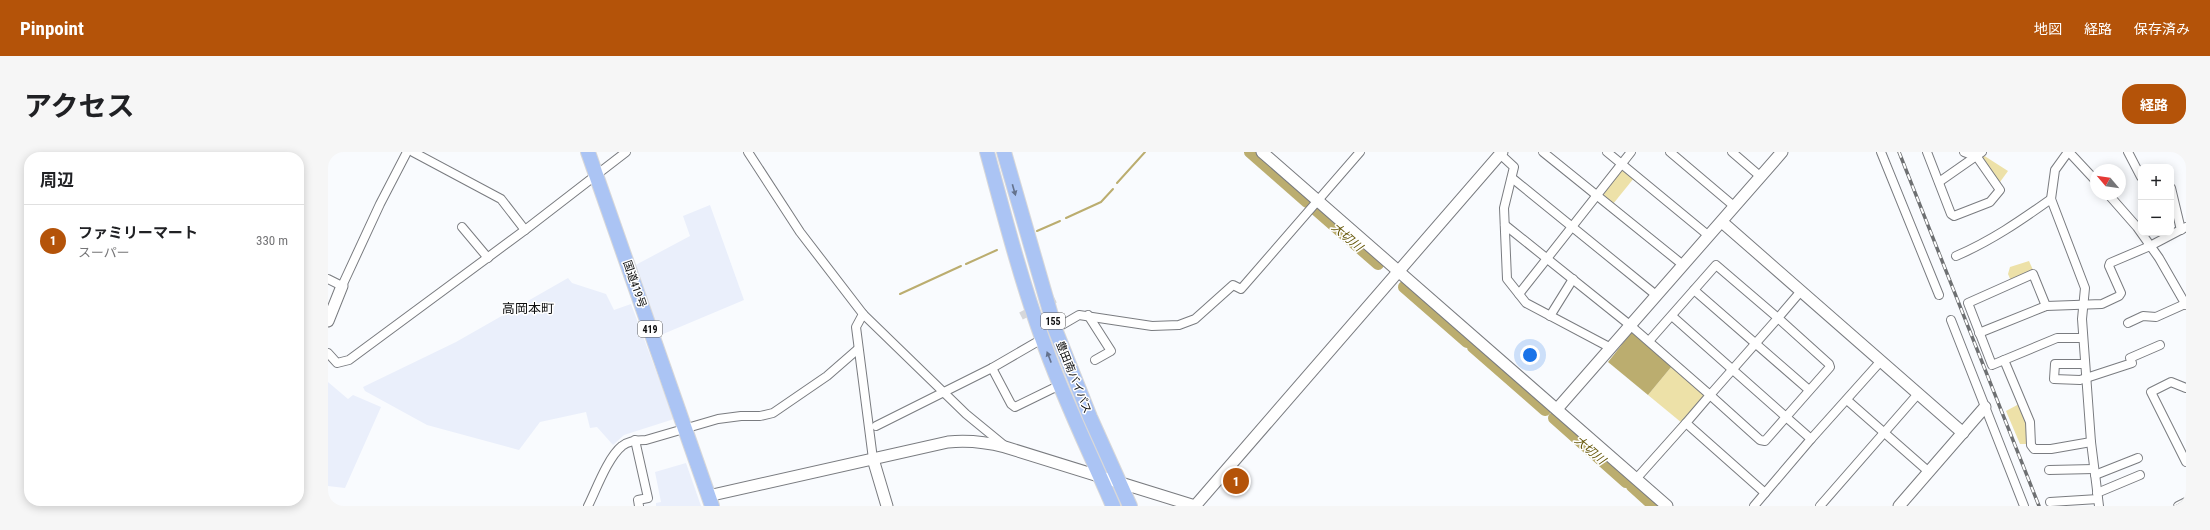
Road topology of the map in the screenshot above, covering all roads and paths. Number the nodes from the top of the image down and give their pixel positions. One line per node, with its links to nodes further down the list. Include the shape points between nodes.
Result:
1 (407, 152): 53 (street)
2 (413, 152): 41 (street, via 501,199)
3 (588, 152): 25 (highway, 国道419号 / 419)
4 (626, 152): 25 (street)
5 (748, 152): 62 (street, via 800,232)
6 (987, 152): 74 (highway, 豊田南バイパス / 155)
7 (1004, 152): 71 (highway, 豊田南バイパス / 155, one-way to 71)
8 (1262, 152): 34 (street)
9 (1360, 152): 34 (street)
10 (1543, 152): 30 (street)
11 (1607, 152): 23 (street)
12 (1631, 152): 23 (street)
13 (1670, 152): 35 (street)
14 (1732, 152): 27 (street)
15 (1782, 152): 27 (street)
16 (1881, 152): 57 (street)
17 (1927, 152): 29 (street)
18 (1964, 152): 22 (street)
19 (2068, 152): 26 (street); 32 (street, via 2055,170)
20 (2128, 152): 24 (street)
21 (1499, 155): 28 (street, via 1514,167); 50 (street)
22 (1980, 155): 29 (street); 29 (street, via 2000,190 1990,202 1953,215)
23 (1622, 164): 30 (street); 43 (street)
24 (2138, 170)
25 (596, 175): 41 (street); 101 (highway, 国道419号 / 419)
26 (2090, 175)
27 (1761, 176): 35 (street)
28 (1512, 178): 37 (street, via 1504,208); 38 (street)
29 (1939, 182)
30 (1597, 196): 38 (street); 49 (street)
31 (2174, 197): 40 (street)
32 (2051, 199): 46 (street, via 1986,243); 61 (street, via 2085,288)
33 (2113, 200): 45 (street)
34 (1318, 201): 50 (street); 63 (street, via 1241,289 1233,285 1189,323 1152,326)
35 (1735, 207): 36 (street)
36 (1722, 222): 43 (street); 55 (street)
37 (1505, 225): 48 (street); 56 (street, via 1507,279)
38 (1572, 226): 48 (street); 58 (street)
39 (462, 227): 47 (street)
40 (2184, 229): 42 (street)
41 (525, 230): 47 (street)
42 (2174, 232)
43 (1709, 236): 49 (street)
44 (2164, 236): 45 (street)
45 (2150, 246): 59 (street); 61 (street, via 2110,263 2121,293 2119,296 2102,304)
46 (1956, 256)
47 (488, 258): 80 (street, via 349,360 337,363)
48 (1548, 259): 52 (street); 56 (street)
49 (1683, 265): 58 (street)
50 (1399, 272): 97 (street); 129 (street)
51 (328, 279): 53 (street)
52 (1573, 279): 64 (street); 70 (street)
53 (342, 286): 68 (street)
54 (1694, 290): 65 (street); 66 (street, via 1716,265); 76 (street)
55 (1801, 291): 66 (street); 83 (street)
56 (1519, 294): 64 (street, via 1526,303)
57 (1939, 295)
58 (1656, 296): 70 (street)
59 (2186, 304): 69 (street, via 2156,317 2143,316)
60 (2046, 306): 61 (street); 72 (street); 72 (street, via 2032,274 1968,303)
61 (2083, 306): 73 (street)
62 (863, 314): 79 (street, via 856,327); 92 (street)
63 (1088, 315): 71 (street, via 1079,315); 81 (street, via 1110,351)
64 (1550, 316): 78 (street)
65 (1672, 316): 75 (street); 87 (street)
66 (1778, 318): 76 (street); 91 (street, via 1829,364 1830,367)
67 (1951, 320): 96 (street)
68 (328, 321)
69 (2128, 323)
70 (1631, 326): 75 (street); 78 (street)
71 (1055, 329): 84 (highway, 豊田南バイパス / 155)
72 (1979, 333): 82 (street, via 1992,365)
73 (2083, 338): 82 (street, via 2057,338); 85 (street)
74 (1042, 339): 86 (street); 89 (highway, 豊田南バイパス / 155, one-way to 74)
75 (1648, 341): 93 (street)
76 (1754, 344): 87 (street); 91 (street)
77 (2160, 345): 88 (street, via 2130,358 2132,363)
78 (1611, 348): 97 (street)
79 (858, 349): 101 (street, via 828,376 773,413 718,419); 109 (street)
80 (328, 353)
81 (1096, 360)
82 (2004, 360): 106 (street, via 2030,422 2031,445 2034,449 2051,449)
83 (1880, 362): 94 (street); 95 (street)
84 (1068, 363): 114 (highway, via 1075,403 1099,457); 117 (highway, 豊田南バイパス / 155)
85 (2085, 364): 88 (street); 88 (street, via 2055,364 2054,379)
86 (992, 368): 89 (street, via 1015,407); 92 (street)
87 (1732, 370): 93 (street); 98 (street)
88 (2086, 379): 106 (street)
89 (1060, 385): 114 (highway, 豊田南バイパス / 155)
90 (2186, 388): 110 (street, via 2171,382 2151,392)
91 (1809, 390): 98 (street)
92 (943, 392): 100 (street); 107 (street)
93 (1710, 395): 98 (street, via 1760,440 1765,441); 99 (street)
94 (1917, 395): 102 (street); 103 (street)
95 (1847, 400): 102 (street); 104 (street)
96 (1985, 407): 103 (street); 134 (street)
97 (1557, 409): 116 (street)
98 (1786, 417): 104 (street)
99 (1686, 423): 116 (street); 118 (street)
100 (876, 426)
101 (686, 430): 105 (street, via 646,440); 120 (highway, 国道419号 / 419)
102 (1885, 433): 112 (street); 132 (street)
103 (1963, 433): 112 (street)
104 (1811, 439): 118 (street)
105 (635, 440): 123 (street, via 622,446 616,453); 124 (street, via 648,498 638,500)
106 (2090, 442): 113 (street)
107 (1005, 447): 109 (street, via 981,441 959,441); 114 (street)
108 (2138, 458): 113 (street)
109 (873, 459): 120 (street); 125 (street)
110 (2186, 462)
111 (2049, 470): 113 (street)
112 (1929, 472): 133 (street)
113 (2094, 472): 119 (street)
114 (1096, 473): 117 (street); 126 (highway, 豊田南バイパス / 155)
115 (2140, 476): 119 (street)
116 (1636, 479): 130 (street)
117 (1124, 485): 127 (highway, via 1119,492); 128 (highway, 豊田南バイパス / 155); 129 (street)
118 (1765, 493): 131 (street)
119 (2098, 499): 121 (street)
120 (710, 501)
121 (2050, 502)
122 (2186, 502): 135 (street)
123 (588, 506)
124 (639, 506)
125 (887, 506)
126 (1113, 506)
127 (1123, 506)
128 (1130, 506)
129 (1195, 506)
130 (1667, 506)
131 (1754, 506)
132 (1820, 506)
133 (1899, 506)
134 (2024, 506)
135 (2178, 506)

